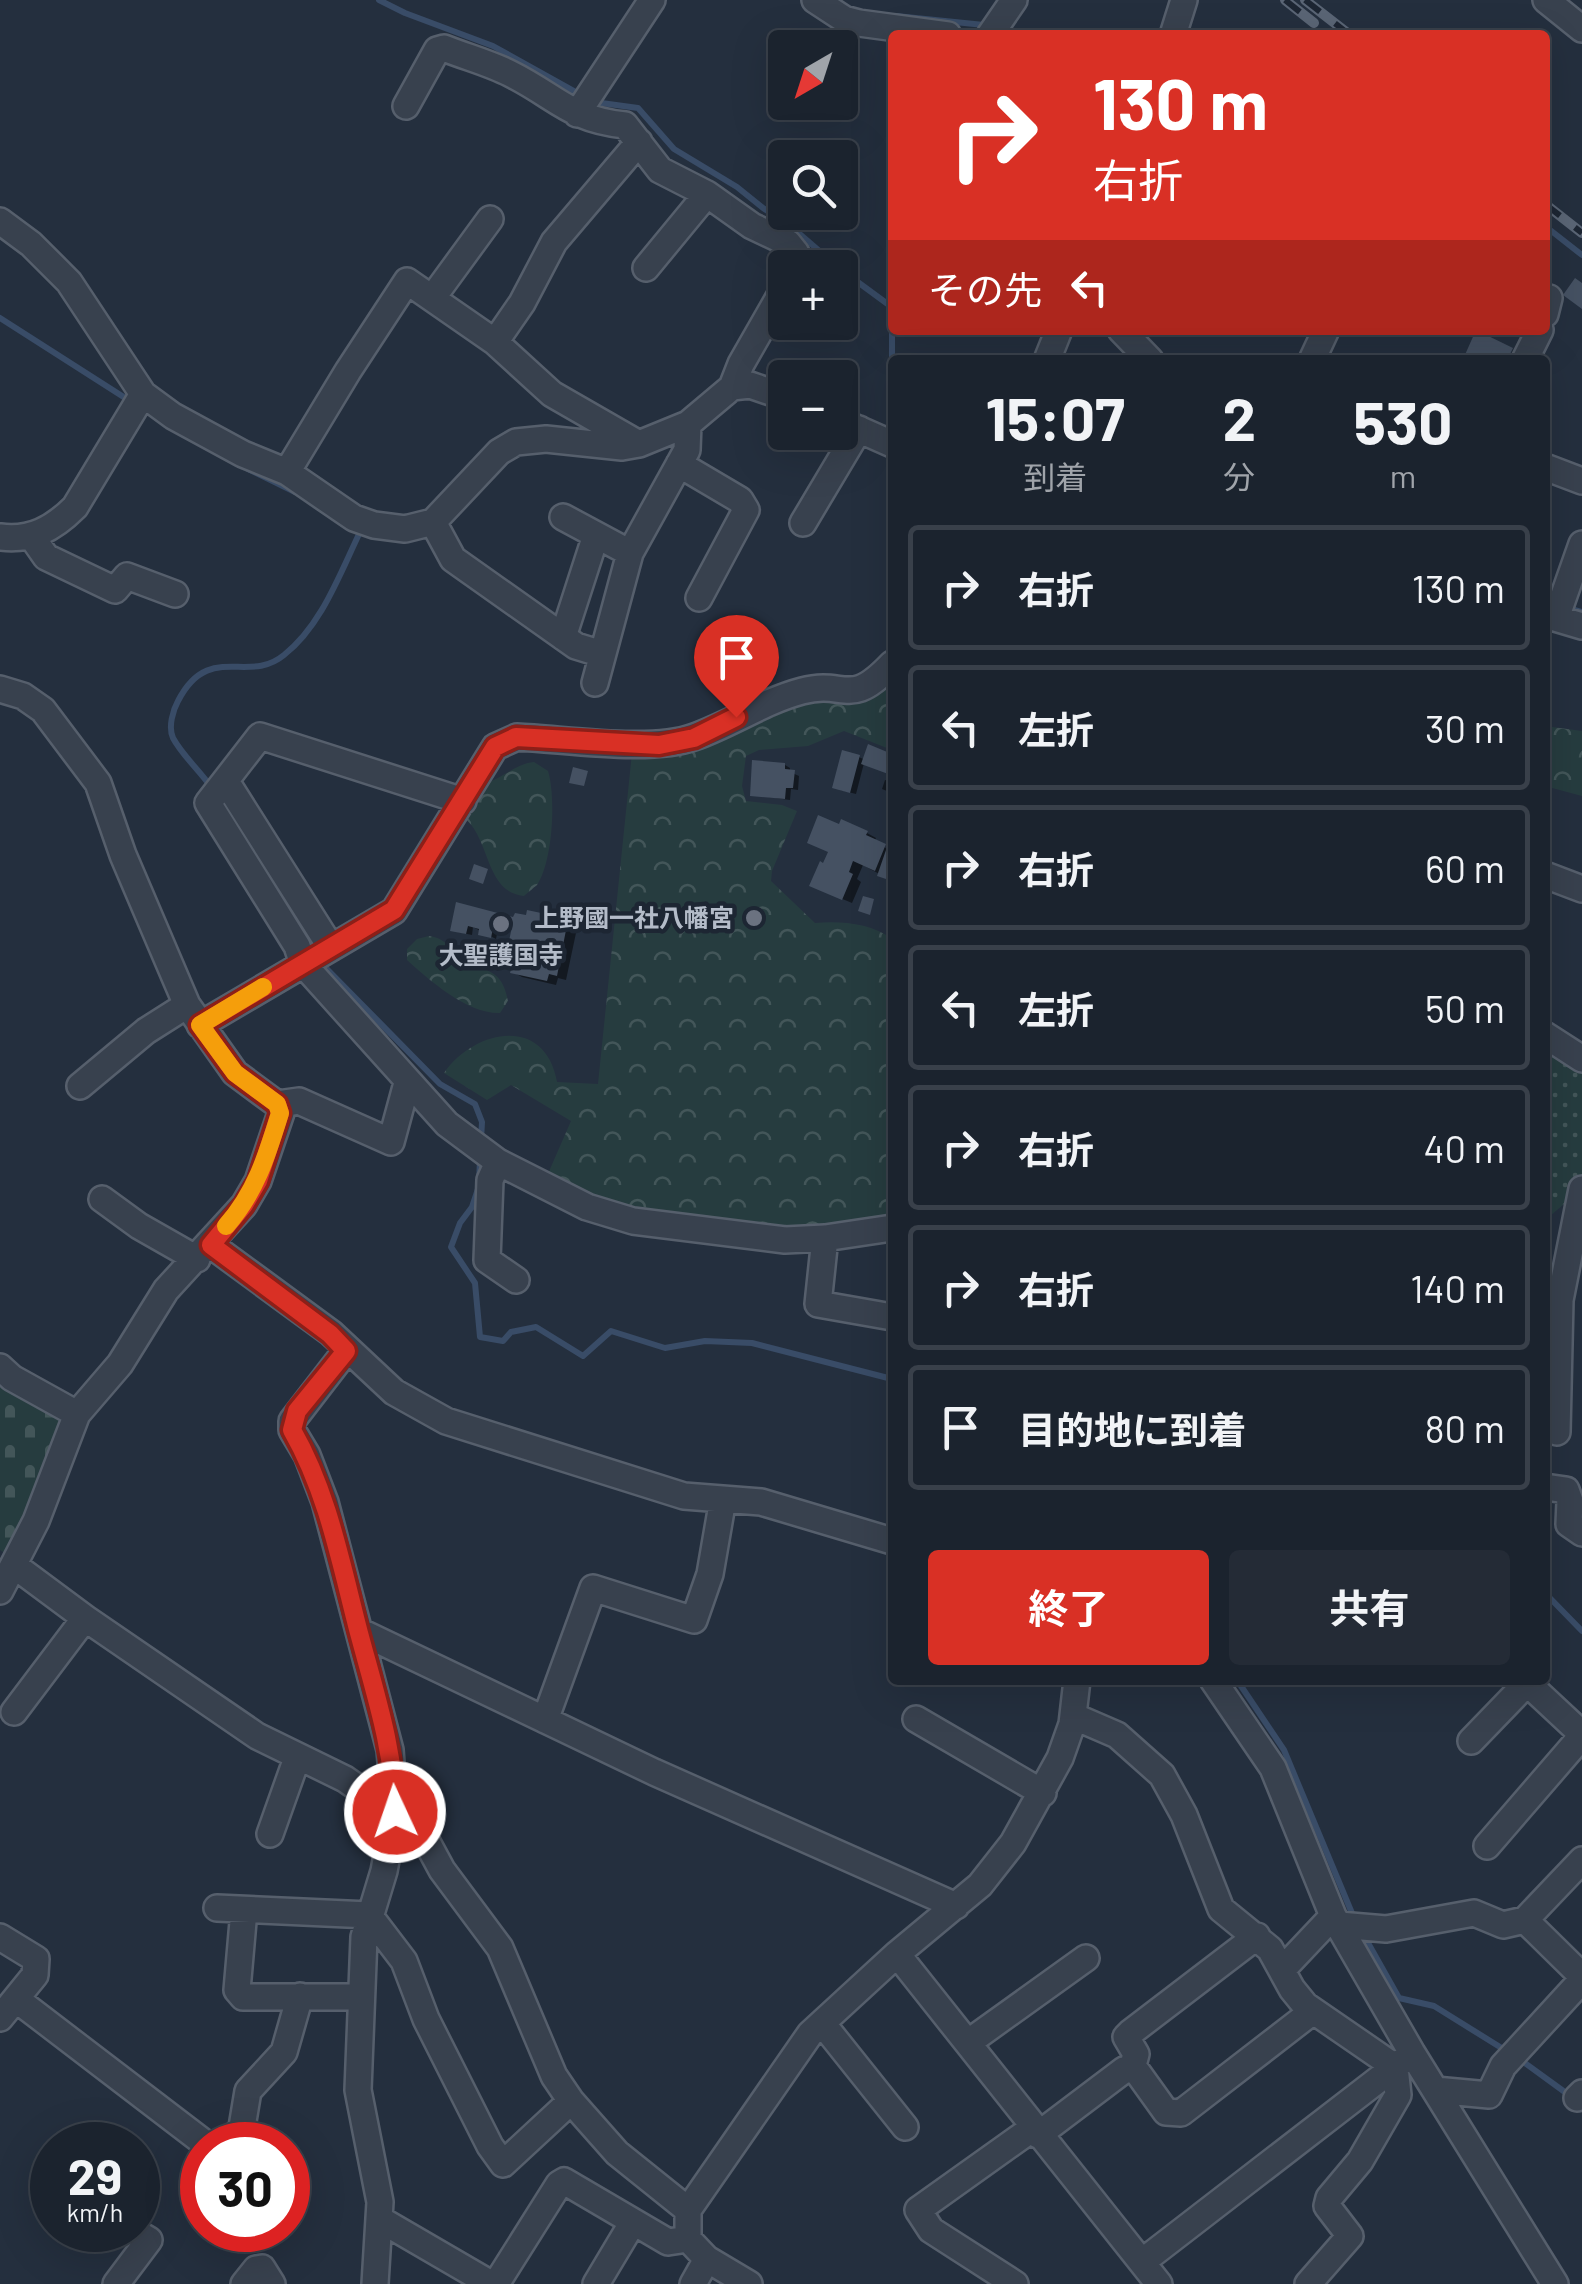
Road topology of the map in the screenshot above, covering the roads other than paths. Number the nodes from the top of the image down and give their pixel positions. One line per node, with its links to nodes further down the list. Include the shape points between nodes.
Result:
1 (652, 0): 11 (street)
2 (814, 0): 7 (street, via 844,19)
3 (1014, 0): 8 (street)
4 (1184, 0): 9 (street)
5 (1546, 0): 6 (street)
6 (1582, 28)
7 (911, 30)
8 (993, 30)
9 (1175, 30)
10 (406, 106): 11 (street, via 432,56 444,48 511,74)
11 (577, 114): 12 (street, via 626,125)
12 (639, 142): 13 (street, via 660,170); 21 (street, via 554,242)
13 (707, 194): 16 (street); 17 (street)
14 (490, 219): 18 (street)
15 (0, 221): 25 (street, via 68,282)
16 (794, 250)
17 (646, 268)
18 (434, 297): 21 (street); 33 (street, via 407,280)
19 (768, 317): 23 (street)
20 (1126, 335): 22 (street)
21 (495, 342): 29 (street, via 552,394)
22 (1145, 355)
23 (732, 387): 24 (street); 26 (street)
24 (768, 391)
25 (143, 394): 33 (street, via 243,454); 40 (street, via 75,507)
26 (688, 424): 29 (street); 31 (street, via 688,450)
27 (858, 428): 28 (street)
28 (888, 442)
29 (639, 444): 36 (street, via 516,442)
30 (837, 450): 37 (street)
31 (679, 464): 42 (street); 44 (street, via 746,510)
32 (1550, 468): 34 (street)
33 (288, 472): 36 (street, via 374,526 406,529)
34 (1582, 481)
35 (563, 517): 38 (street)
36 (433, 522): 47 (street, via 453,559)
37 (803, 523)
38 (596, 535): 42 (street); 47 (street)
39 (0, 537): 40 (street)
40 (32, 537): 43 (street, via 46,556 115,590 127,576)
41 (1582, 544): 45 (street)
42 (630, 553): 48 (street)
43 (175, 594)
44 (699, 598)
45 (1551, 616): 46 (street)
46 (1582, 626)
47 (563, 637): 48 (street)
48 (602, 654): 50 (street)
49 (888, 668): 53 (street, via 869,687 806,690 694,738 659,745 504,740)
50 (595, 683)
51 (0, 689): 58 (street, via 43,710 98,782)
52 (227, 783): 53 (street, via 260,736); 56 (street); 57 (street, via 208,803)
53 (463, 802): 56 (street, via 394,910)
54 (1550, 877): 55 (street)
55 (1582, 889)
56 (330, 946): 57 (street)
57 (302, 964): 58 (street); 61 (street)
58 (193, 1015): 62 (street, via 146,1031); 63 (street, via 235,1073)
59 (1550, 1038): 60 (street)
60 (1582, 1059)
61 (407, 1084): 63 (street, via 391,1142 299,1101); 64 (street)
62 (80, 1086)
63 (277, 1104): 69 (street, via 280,1113 258,1181)
64 (498, 1162): 68 (street, via 588,1207 633,1221 785,1240); 70 (street, via 490,1180 487,1260)
65 (1582, 1189): 75 (street, via 1560,1300)
66 (102, 1199): 69 (street, via 138,1226)
67 (888, 1229): 68 (street)
68 (826, 1238): 71 (street, via 818,1304)
69 (204, 1252): 72 (street); 74 (street, via 166,1290 120,1364)
70 (516, 1280)
71 (888, 1316)
72 (346, 1351): 77 (street, via 394,1392 446,1421 684,1496); 82 (street, via 297,1411 292,1430 325,1502)
73 (0, 1367): 74 (street)
74 (77, 1414): 80 (street, via 36,1521)
75 (1562, 1432)
76 (1550, 1488): 78 (street, via 1566,1490 1569,1524)
77 (723, 1499): 79 (street, via 762,1502); 89 (street, via 694,1620 594,1588)
78 (1582, 1533)
79 (888, 1540)
80 (6, 1577): 81 (street)
81 (85, 1618): 87 (street); 92 (street)
82 (358, 1631): 89 (street); 94 (street, via 390,1750)
83 (1216, 1685): 102 (street, via 1273,1768)
84 (1522, 1685): 91 (street)
85 (1530, 1685): 90 (street)
86 (1071, 1693): 93 (street, via 1060,1758); 104 (street, via 1162,1776 1221,1908)
87 (14, 1712)
88 (916, 1718): 93 (street)
89 (545, 1720): 98 (street)
90 (1582, 1735): 96 (street)
91 (1471, 1741)
92 (297, 1758): 94 (street, via 345,1778); 95 (street)
93 (1043, 1794): 98 (street, via 1013,1843)
94 (395, 1812): 101 (street); 119 (street, via 422,1832 500,1948 554,2076)
95 (270, 1834)
96 (1487, 1846)
97 (1582, 1860): 103 (street)
98 (956, 1906): 106 (street)
99 (216, 1908): 100 (street)
100 (244, 1910): 101 (street); 110 (street, via 236,1990 242,1997)
101 (369, 1915): 111 (street); 119 (street, via 404,1961 426,2020 503,2164)
102 (1336, 1920): 103 (street, via 1386,1928 1474,1913 1503,1925); 108 (street); 116 (street)
103 (1524, 1920): 109 (street)
104 (1257, 1936): 108 (street); 117 (street, via 1130,2033)
105 (0, 1937): 112 (street, via 36,1959 35,1975)
106 (897, 1954): 114 (street); 115 (street)
107 (1086, 1958): 115 (street)
108 (1282, 1970): 113 (street)
109 (1582, 1978): 118 (street, via 1503,2066 1488,2095)
110 (300, 1996): 111 (street); 120 (street, via 284,2052 248,2091)
111 (362, 1997): 125 (street, via 358,2090)
112 (8, 2008): 121 (street)
113 (1314, 2010): 116 (street); 117 (street, via 1181,2113 1166,2112)
114 (822, 2023): 122 (street); 124 (street)
115 (969, 2042): 123 (street)
116 (1404, 2060): 118 (street); 130 (street); 140 (street, via 1398,2095 1360,2161 1329,2198 1327,2206 1350,2236)
117 (1132, 2069): 123 (street)
118 (1435, 2090): 141 (street)
119 (572, 2100): 124 (street, via 617,2153)
120 (243, 2122)
121 (180, 2127)
122 (905, 2127)
123 (1036, 2132): 130 (street); 139 (street, via 918,2210 931,2230)
124 (688, 2210): 127 (street)
125 (381, 2220): 134 (street); 135 (street)
126 (633, 2222): 127 (street, via 668,2242); 135 (street, via 564,2181); 136 (street)
127 (688, 2239): 129 (street)
128 (140, 2252): 131 (street)
129 (707, 2259): 137 (street); 138 (street)
130 (1146, 2275)
131 (116, 2284)
132 (244, 2284): 133 (street, via 262,2268)
133 (272, 2284)
134 (374, 2284)
135 (494, 2284)
136 (596, 2284)
137 (693, 2284)
138 (749, 2284)
139 (1015, 2284)
140 (1308, 2284)
141 (1555, 2284)

